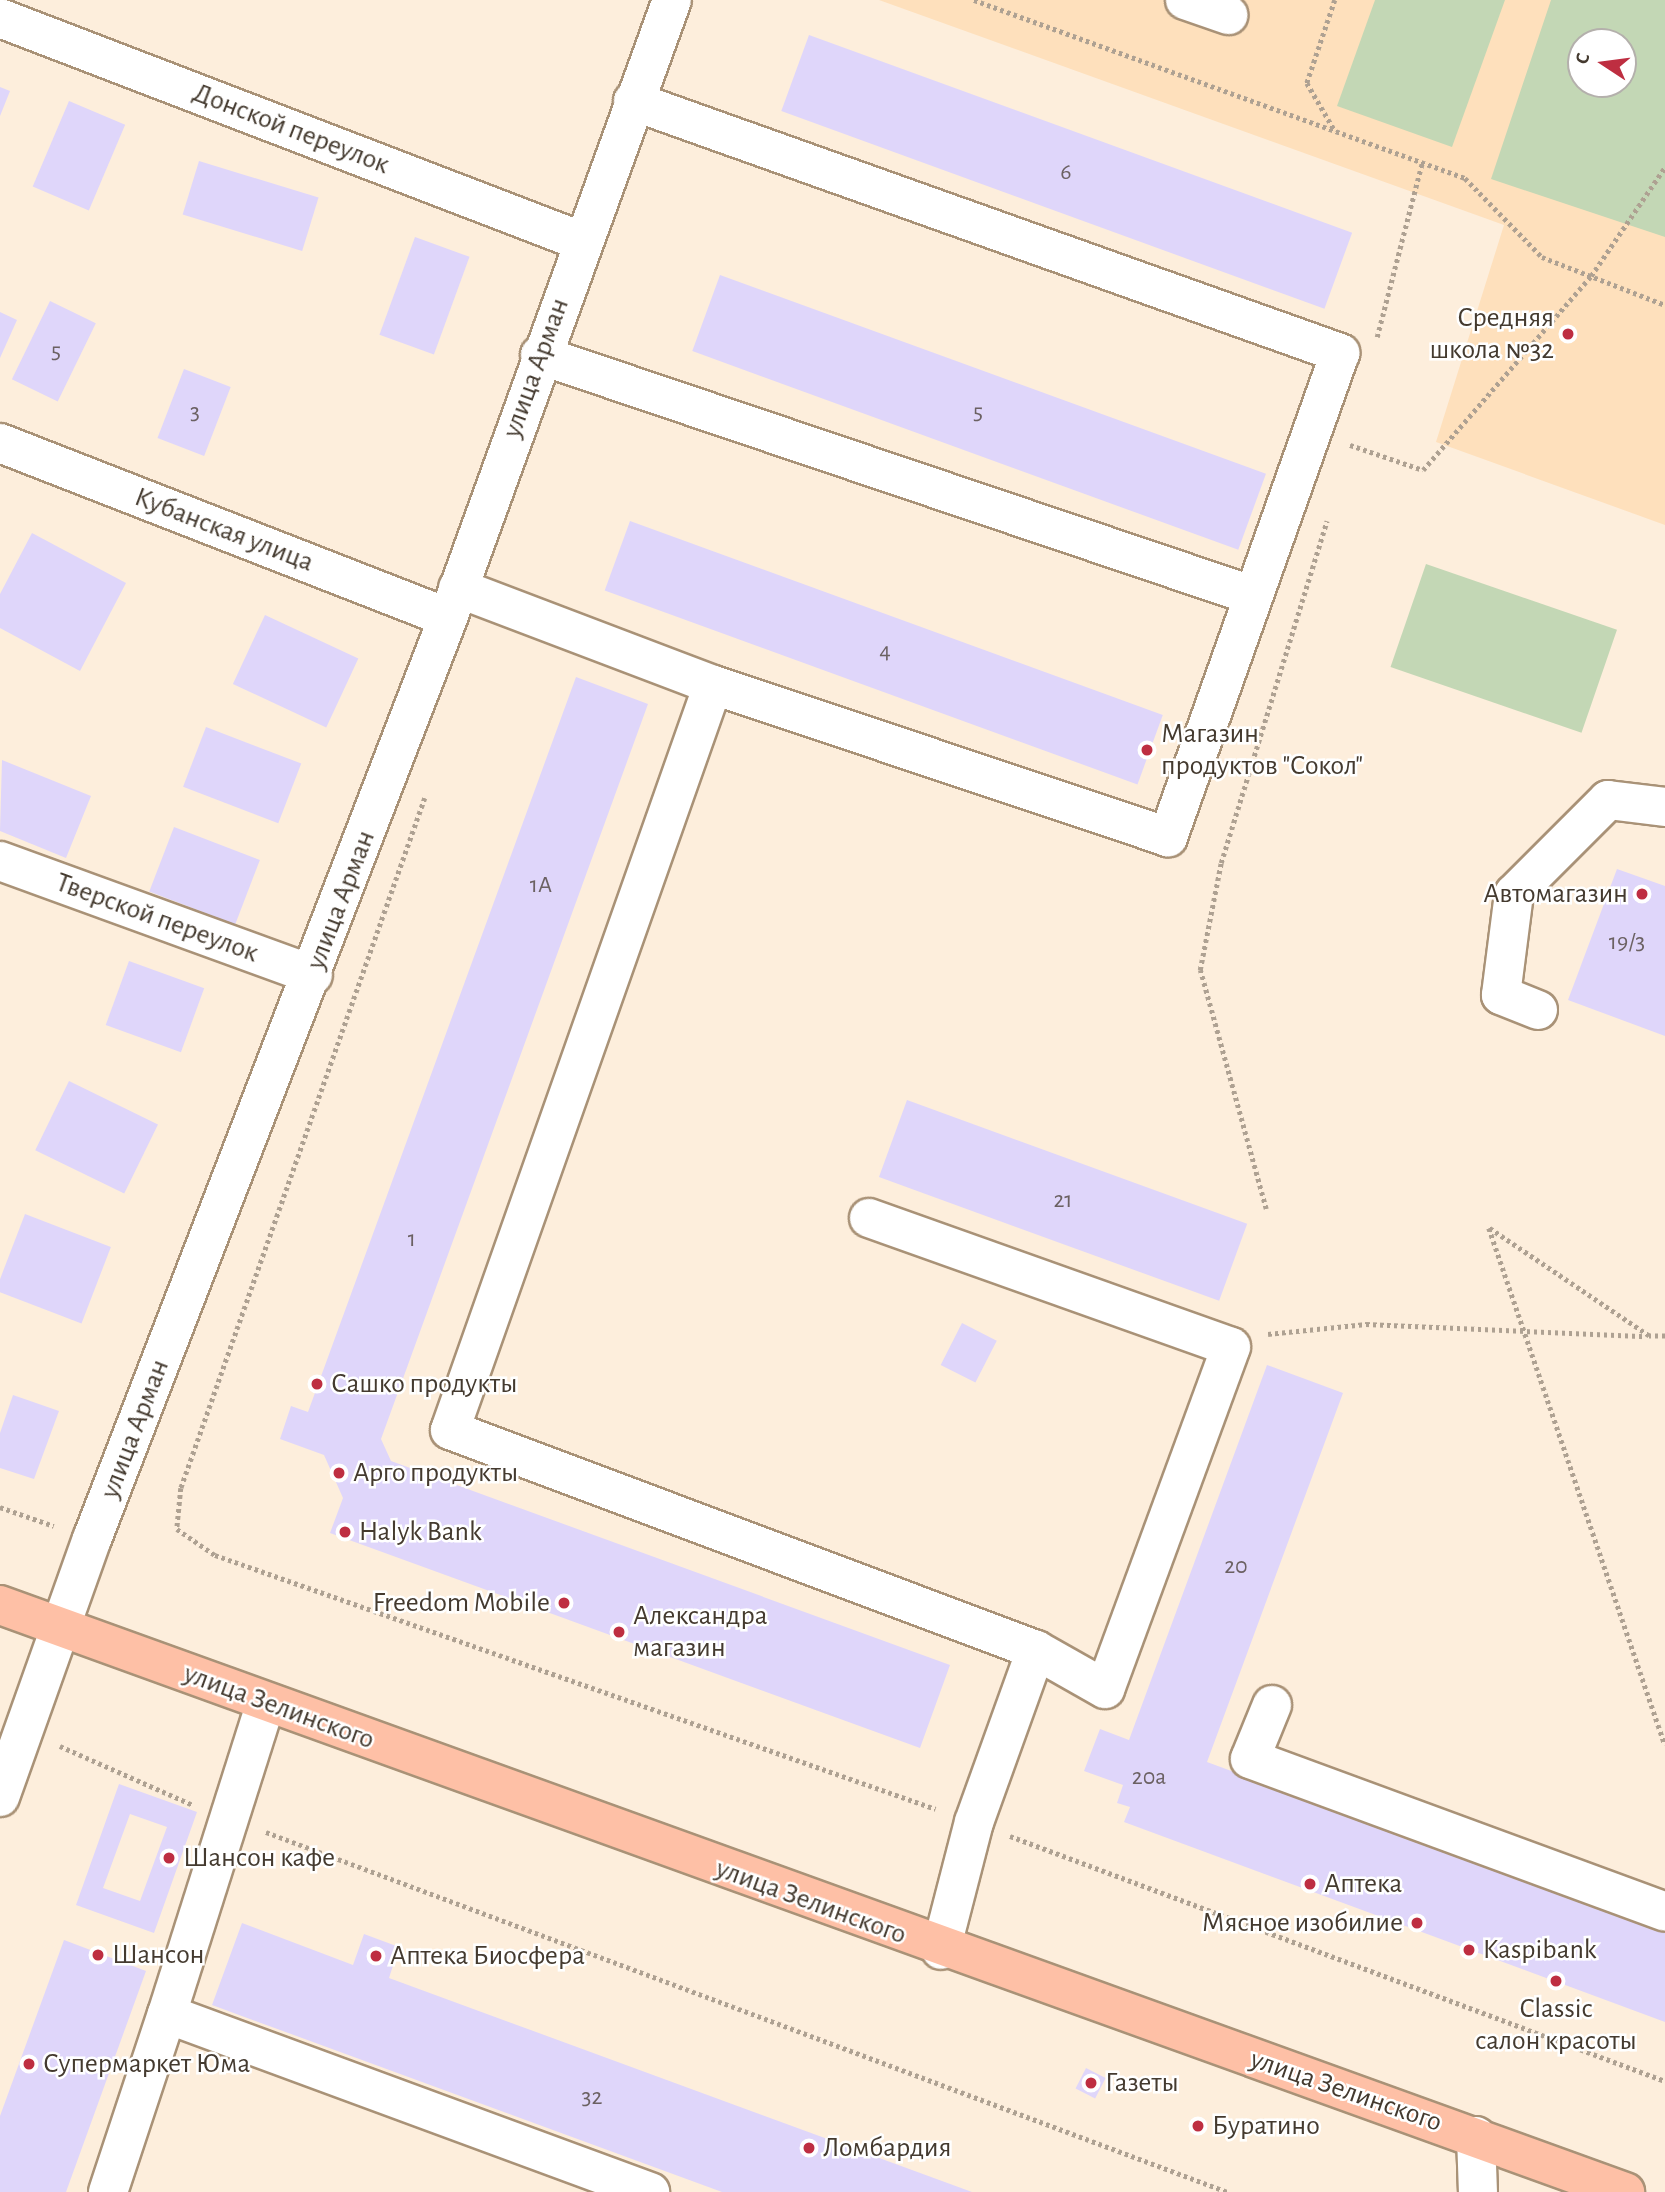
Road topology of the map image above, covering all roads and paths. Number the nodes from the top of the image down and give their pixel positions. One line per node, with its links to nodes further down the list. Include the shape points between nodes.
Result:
1 (974, 0): 8 (path)
2 (1185, 0): 5 (street)
3 (1335, 0): 8 (path, via 1307,83)
4 (667, 2): 7 (street, улица Арман)
5 (1228, 15)
6 (0, 18): 11 (street, Донской переулок)
7 (633, 101): 11 (street, улица Арман); 21 (street, via 1340,353)
8 (1335, 131): 9 (path)
9 (1422, 163): 12 (path, via 1465,178 1542,257); 14 (path)
10 (1665, 167): 12 (path)
11 (581, 241): 15 (street, улица Арман)
12 (1591, 276): 13 (path); 18 (path, via 1423,470)
13 (1665, 305)
14 (1373, 352)
15 (540, 355): 21 (street); 22 (street, улица Арман)
16 (1354, 430): 18 (path)
17 (0, 443): 22 (street, Кубанская улица)
18 (1351, 443): 19 (path)
19 (1347, 456)
20 (1331, 509): 29 (path, via 1221,863 1200,970)
21 (1251, 595): 23 (street, Кубанская улица, via 1168,836)
22 (453, 603): 23 (street, Кубанская улица); 27 (street, улица Арман)
23 (713, 685): 39 (street, via 450,1430)
24 (430, 785): 46 (path, via 181,1489 177,1529 215,1555)
25 (1665, 807): 28 (street, via 1608,800 1514,894 1501,995)
26 (0, 861): 27 (street, Тверской переулок)
27 (313, 975): 36 (street, улица Арман)
28 (1538, 1010)
29 (1266, 1209)
30 (869, 1218): 34 (street)
31 (1524, 1330): 32 (path); 32 (path, via 1489,1228); 34 (path, via 1282,1328); 43 (path)
32 (1649, 1336): 33 (path)
33 (1665, 1336)
34 (1231, 1347): 39 (street, via 1105,1689)
35 (0, 1507): 36 (path)
36 (92, 1539): 38 (street, улица Арман)
37 (0, 1605): 38 (main road, улица Зелинского)
38 (64, 1630): 40 (main road, улица Зелинского); 42 (street, улица Арман)
39 (1036, 1650): 46 (street)
40 (266, 1702): 45 (street); 48 (main road, улица Зелинского)
41 (1272, 1705): 47 (street, via 1250,1759)
42 (26, 1729): 44 (street, улица Арман); 45 (path, via 124,1779)
43 (1665, 1745)
44 (0, 1797)
45 (229, 1818): 49 (street); 54 (path)
46 (974, 1822): 48 (street); 50 (path)
47 (1665, 1912)
48 (941, 1950): 51 (main road, улица Зелинского)
49 (167, 2014): 52 (street); 53 (street)
50 (1665, 2081)
51 (1476, 2136): 55 (street); 56 (main road, улица Зелинского)
52 (108, 2192)
53 (650, 2192)
54 (1228, 2192)
55 (1478, 2192)
56 (1625, 2192)

